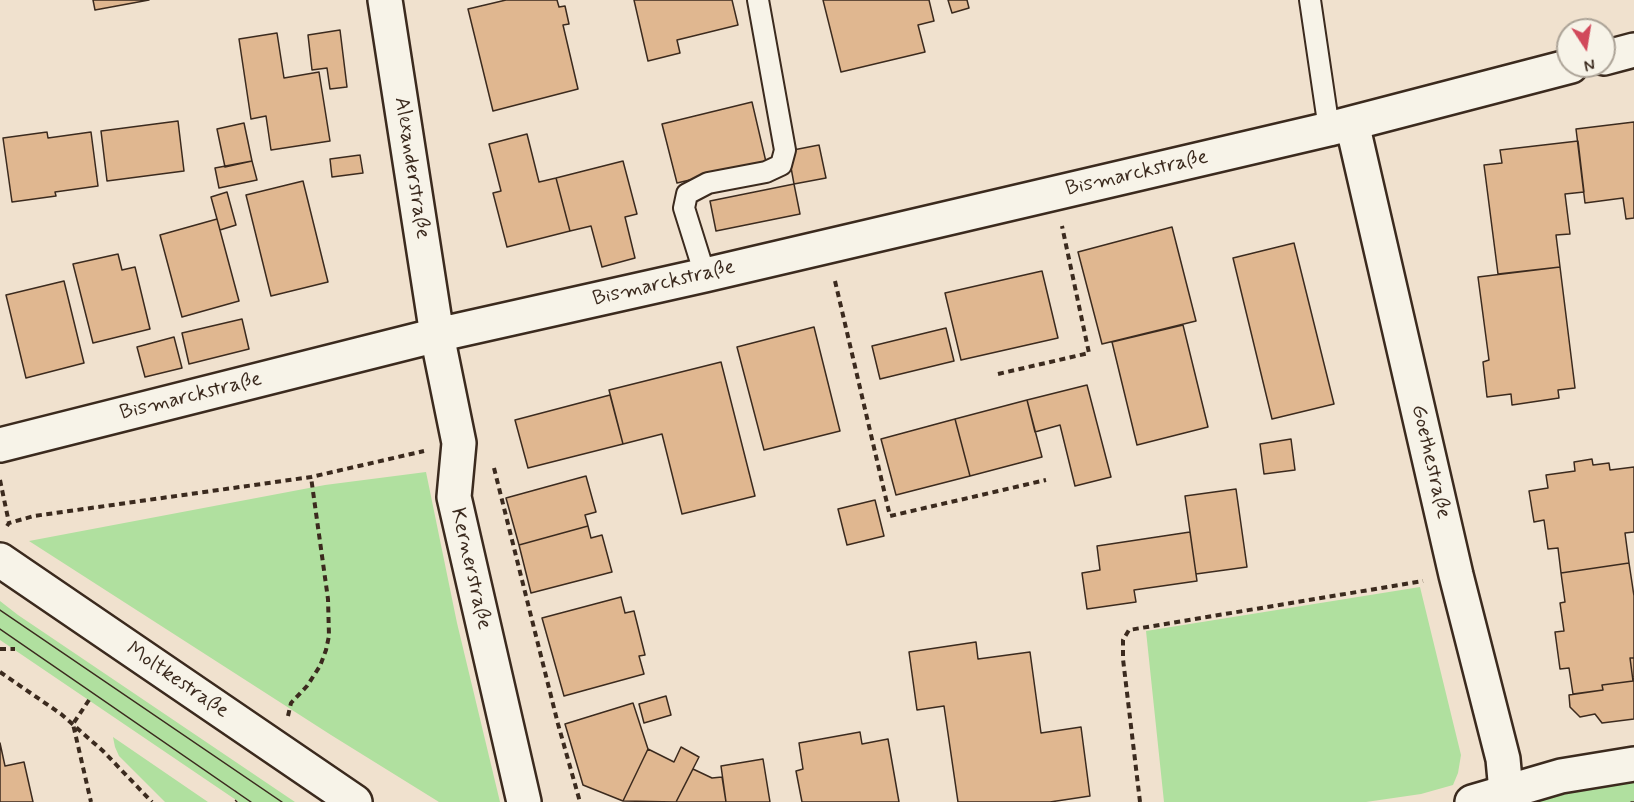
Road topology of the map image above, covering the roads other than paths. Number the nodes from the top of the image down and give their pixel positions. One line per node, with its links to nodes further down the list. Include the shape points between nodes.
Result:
1 (386, 0): 9 (street, Alexanderstraße)
2 (758, 0): 8 (lane, via 785,150 781,165 766,172 708,183 687,194 684,208)
3 (1310, 0): 7 (lane)
4 (1634, 50): 5 (street)
5 (1616, 55)
6 (1556, 70): 7 (street, Bismarckstraße)
7 (1340, 126): 8 (street, Bismarckstraße); 13 (street, Goethestraße, via 1503,759)
8 (705, 275): 9 (street, Bismarckstraße)
9 (437, 335): 10 (street, Bismarckstraße); 15 (street, Kernerstraße, via 459,443 454,497)
10 (0, 445)
11 (0, 560): 14 (street, Moltkestraße)
12 (1634, 764): 13 (street, via 1561,776)
13 (1507, 797): 16 (street)
14 (355, 802)
15 (524, 802)
16 (1472, 802)

